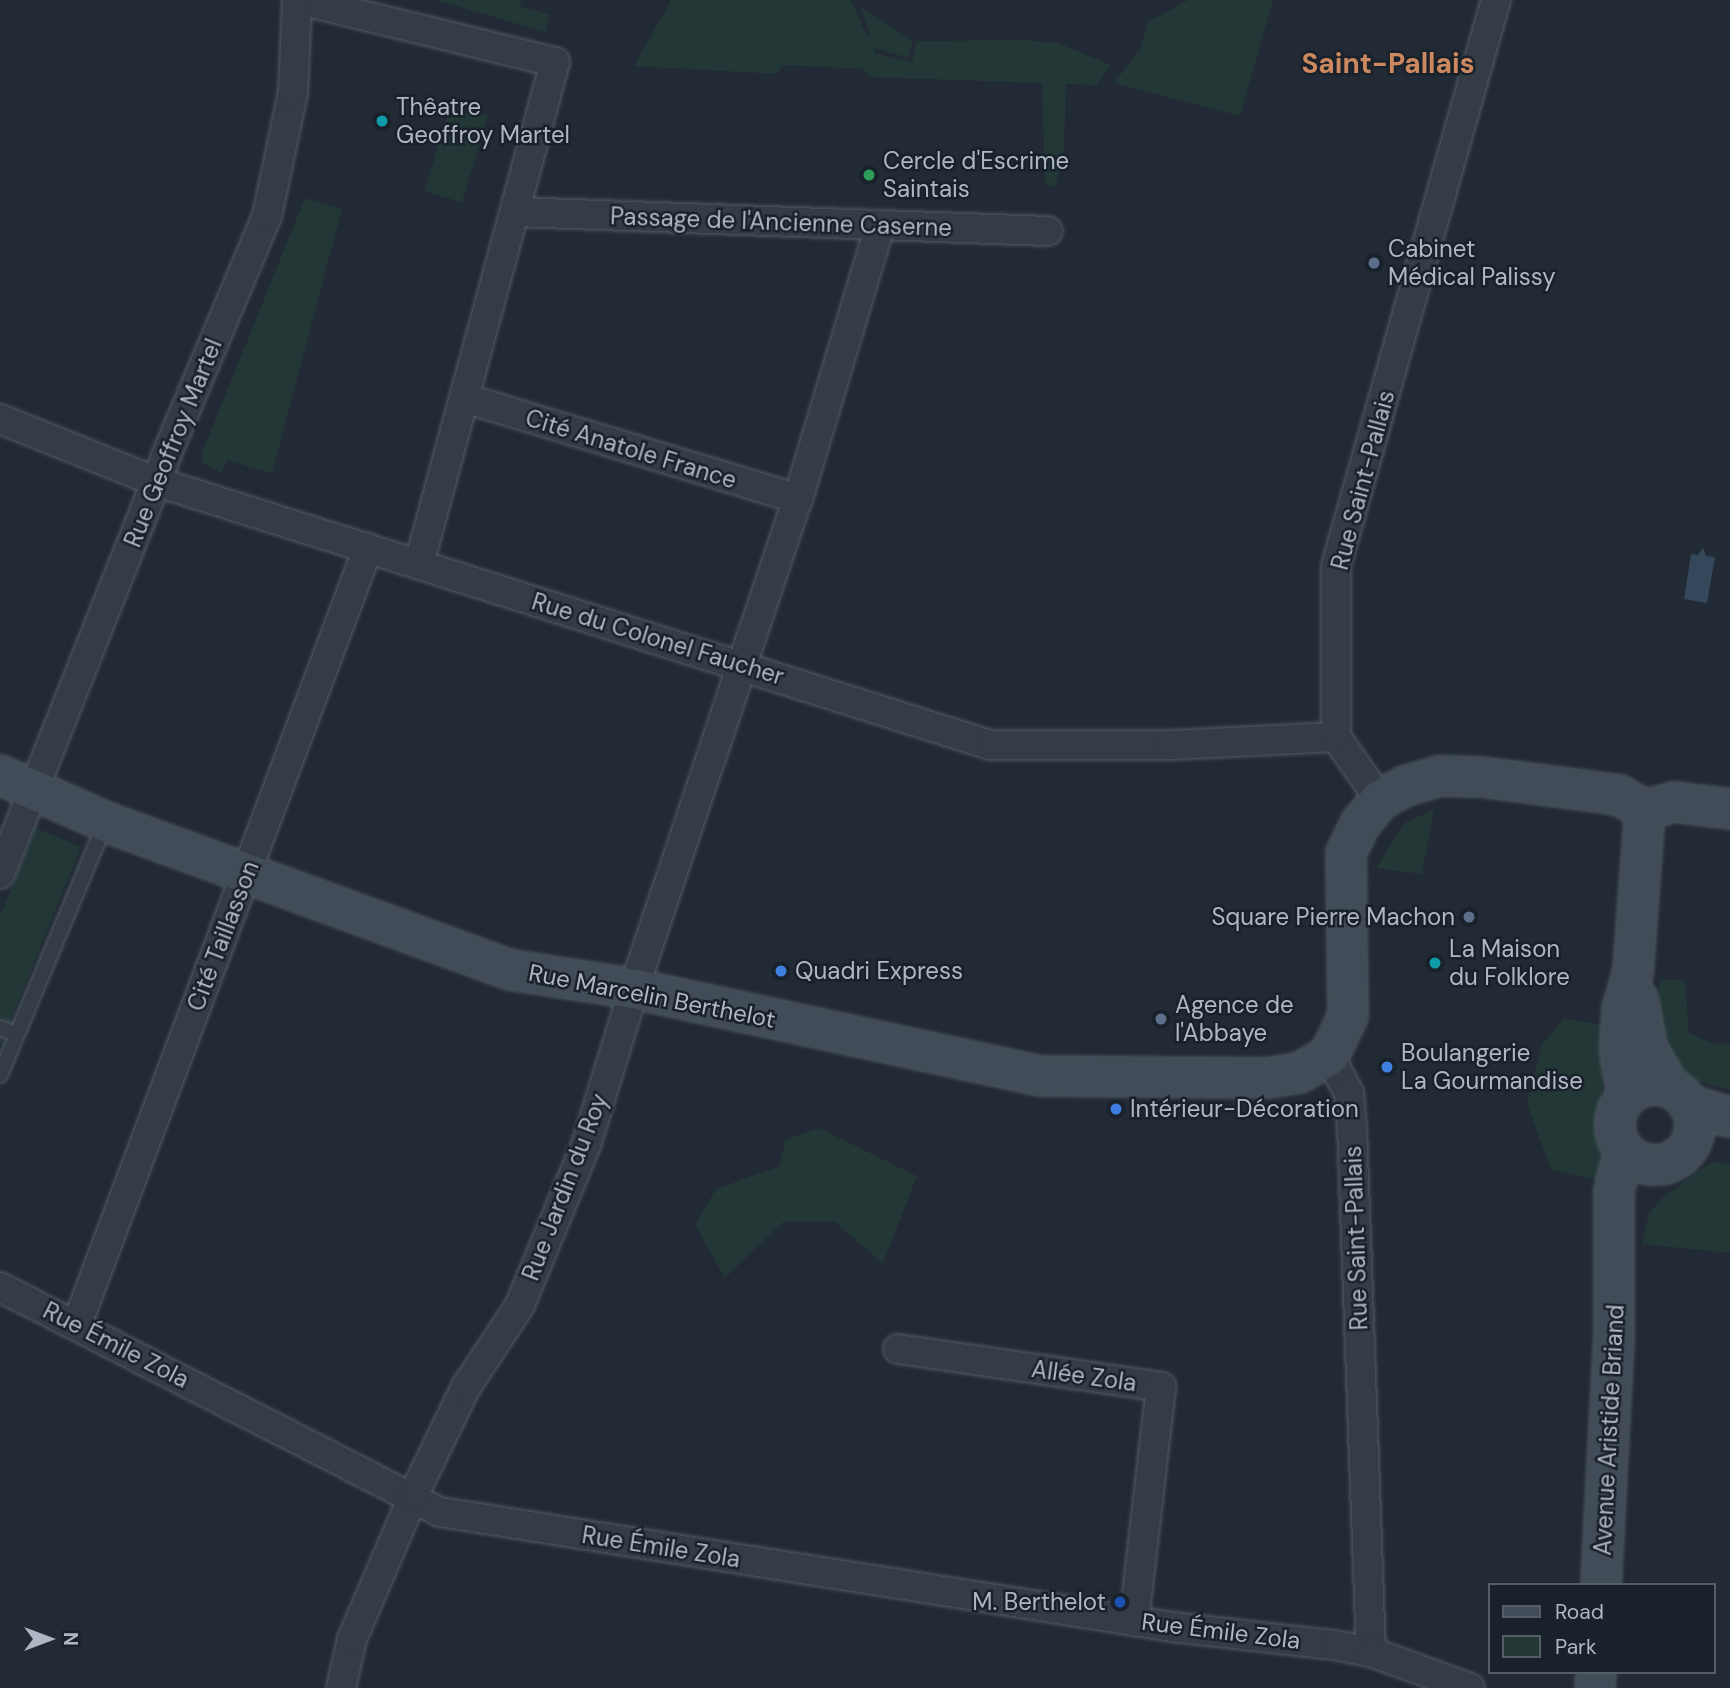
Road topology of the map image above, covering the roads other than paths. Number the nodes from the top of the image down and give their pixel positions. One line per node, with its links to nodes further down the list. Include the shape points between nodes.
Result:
1 (298, 0): 3 (street, via 555,62); 8 (street, Rue Geoffroy Martel, via 293,93 267,216)
2 (1496, 0): 13 (street, Rue Saint-Pallais, via 1336,566)
3 (515, 212): 4 (street, Passage de l'Ancienne Caserne); 6 (street)
4 (880, 225): 5 (street, Passage de l'Ancienne Caserne); 9 (street)
5 (1048, 232)
6 (464, 398): 9 (street, Cité Anatole France); 11 (street)
7 (0, 419): 8 (street, Rue du Colonel Faucher)
8 (157, 482): 10 (street, Rue du Colonel Faucher); 15 (street, Rue Geoffroy Martel)
9 (798, 499): 12 (street)
10 (368, 548): 11 (street, Rue du Colonel Faucher); 20 (street, Cité Taillasson)
11 (419, 564): 12 (street, Rue du Colonel Faucher)
12 (740, 663): 13 (street, Rue du Colonel Faucher, via 990,745 1171,745); 23 (street, Rue Jardin du Roy)
13 (1336, 737): 16 (street)
14 (0, 775): 15 (main road, Rue Marcelin Berthelot)
15 (34, 789): 19 (main road, Rue Marcelin Berthelot); 21 (street, Rue Geoffroy Martel)
16 (1380, 800): 18 (main road, via 1405,786 1440,776 1619,795); 26 (main road, via 1360,824 1346,853 1348,1016)
17 (1730, 809): 18 (main road, via 1674,803)
18 (1645, 810): 22 (main road)
19 (106, 822): 20 (main road, Rue Marcelin Berthelot); 25 (lane)
20 (247, 873): 23 (main road, Rue Marcelin Berthelot, via 511,970); 36 (street, Cité Taillasson)
21 (0, 874)
22 (1633, 972): 28 (main road, via 1622,1010 1620,1051); 29 (main road, via 1647,1048)
23 (635, 989): 26 (main road, Rue Marcelin Berthelot, via 1041,1076 1267,1078 1299,1073); 38 (street, Rue Jardin du Roy, via 586,1145 520,1304 466,1387)
24 (0, 1028): 25 (lane)
25 (16, 1034): 27 (lane)
26 (1328, 1056): 41 (street, Rue Saint-Pallais, via 1349,1093 1352,1127)
27 (0, 1075)
28 (1627, 1096): 29 (main road, via 1647,1085); 32 (main road, via 1616,1116)
29 (1679, 1096): 30 (main road); 33 (main road, via 1694,1117)
30 (1730, 1117)
31 (1730, 1138): 33 (main road)
32 (1624, 1150): 33 (main road, via 1642,1163); 34 (main road, Avenue Aristide Briand, via 1614,1191)
33 (1677, 1153): 34 (main road, Avenue Aristide Briand, via 1644,1190)
34 (1617, 1275): 39 (main road, Avenue Aristide Briand)
35 (0, 1287): 36 (street, Rue Émile Zola)
36 (77, 1324): 38 (street, Rue Émile Zola)
37 (898, 1349): 40 (street, Allée Zola, via 1161,1387)
38 (414, 1494): 40 (street, Rue Émile Zola, via 440,1512); 42 (street, Rue Jardin du Roy, via 352,1639)
39 (1601, 1583)
40 (1134, 1621): 41 (street, Rue Émile Zola)
41 (1371, 1652): 43 (street, Rue Émile Zola)
42 (341, 1688)
43 (1470, 1688)

